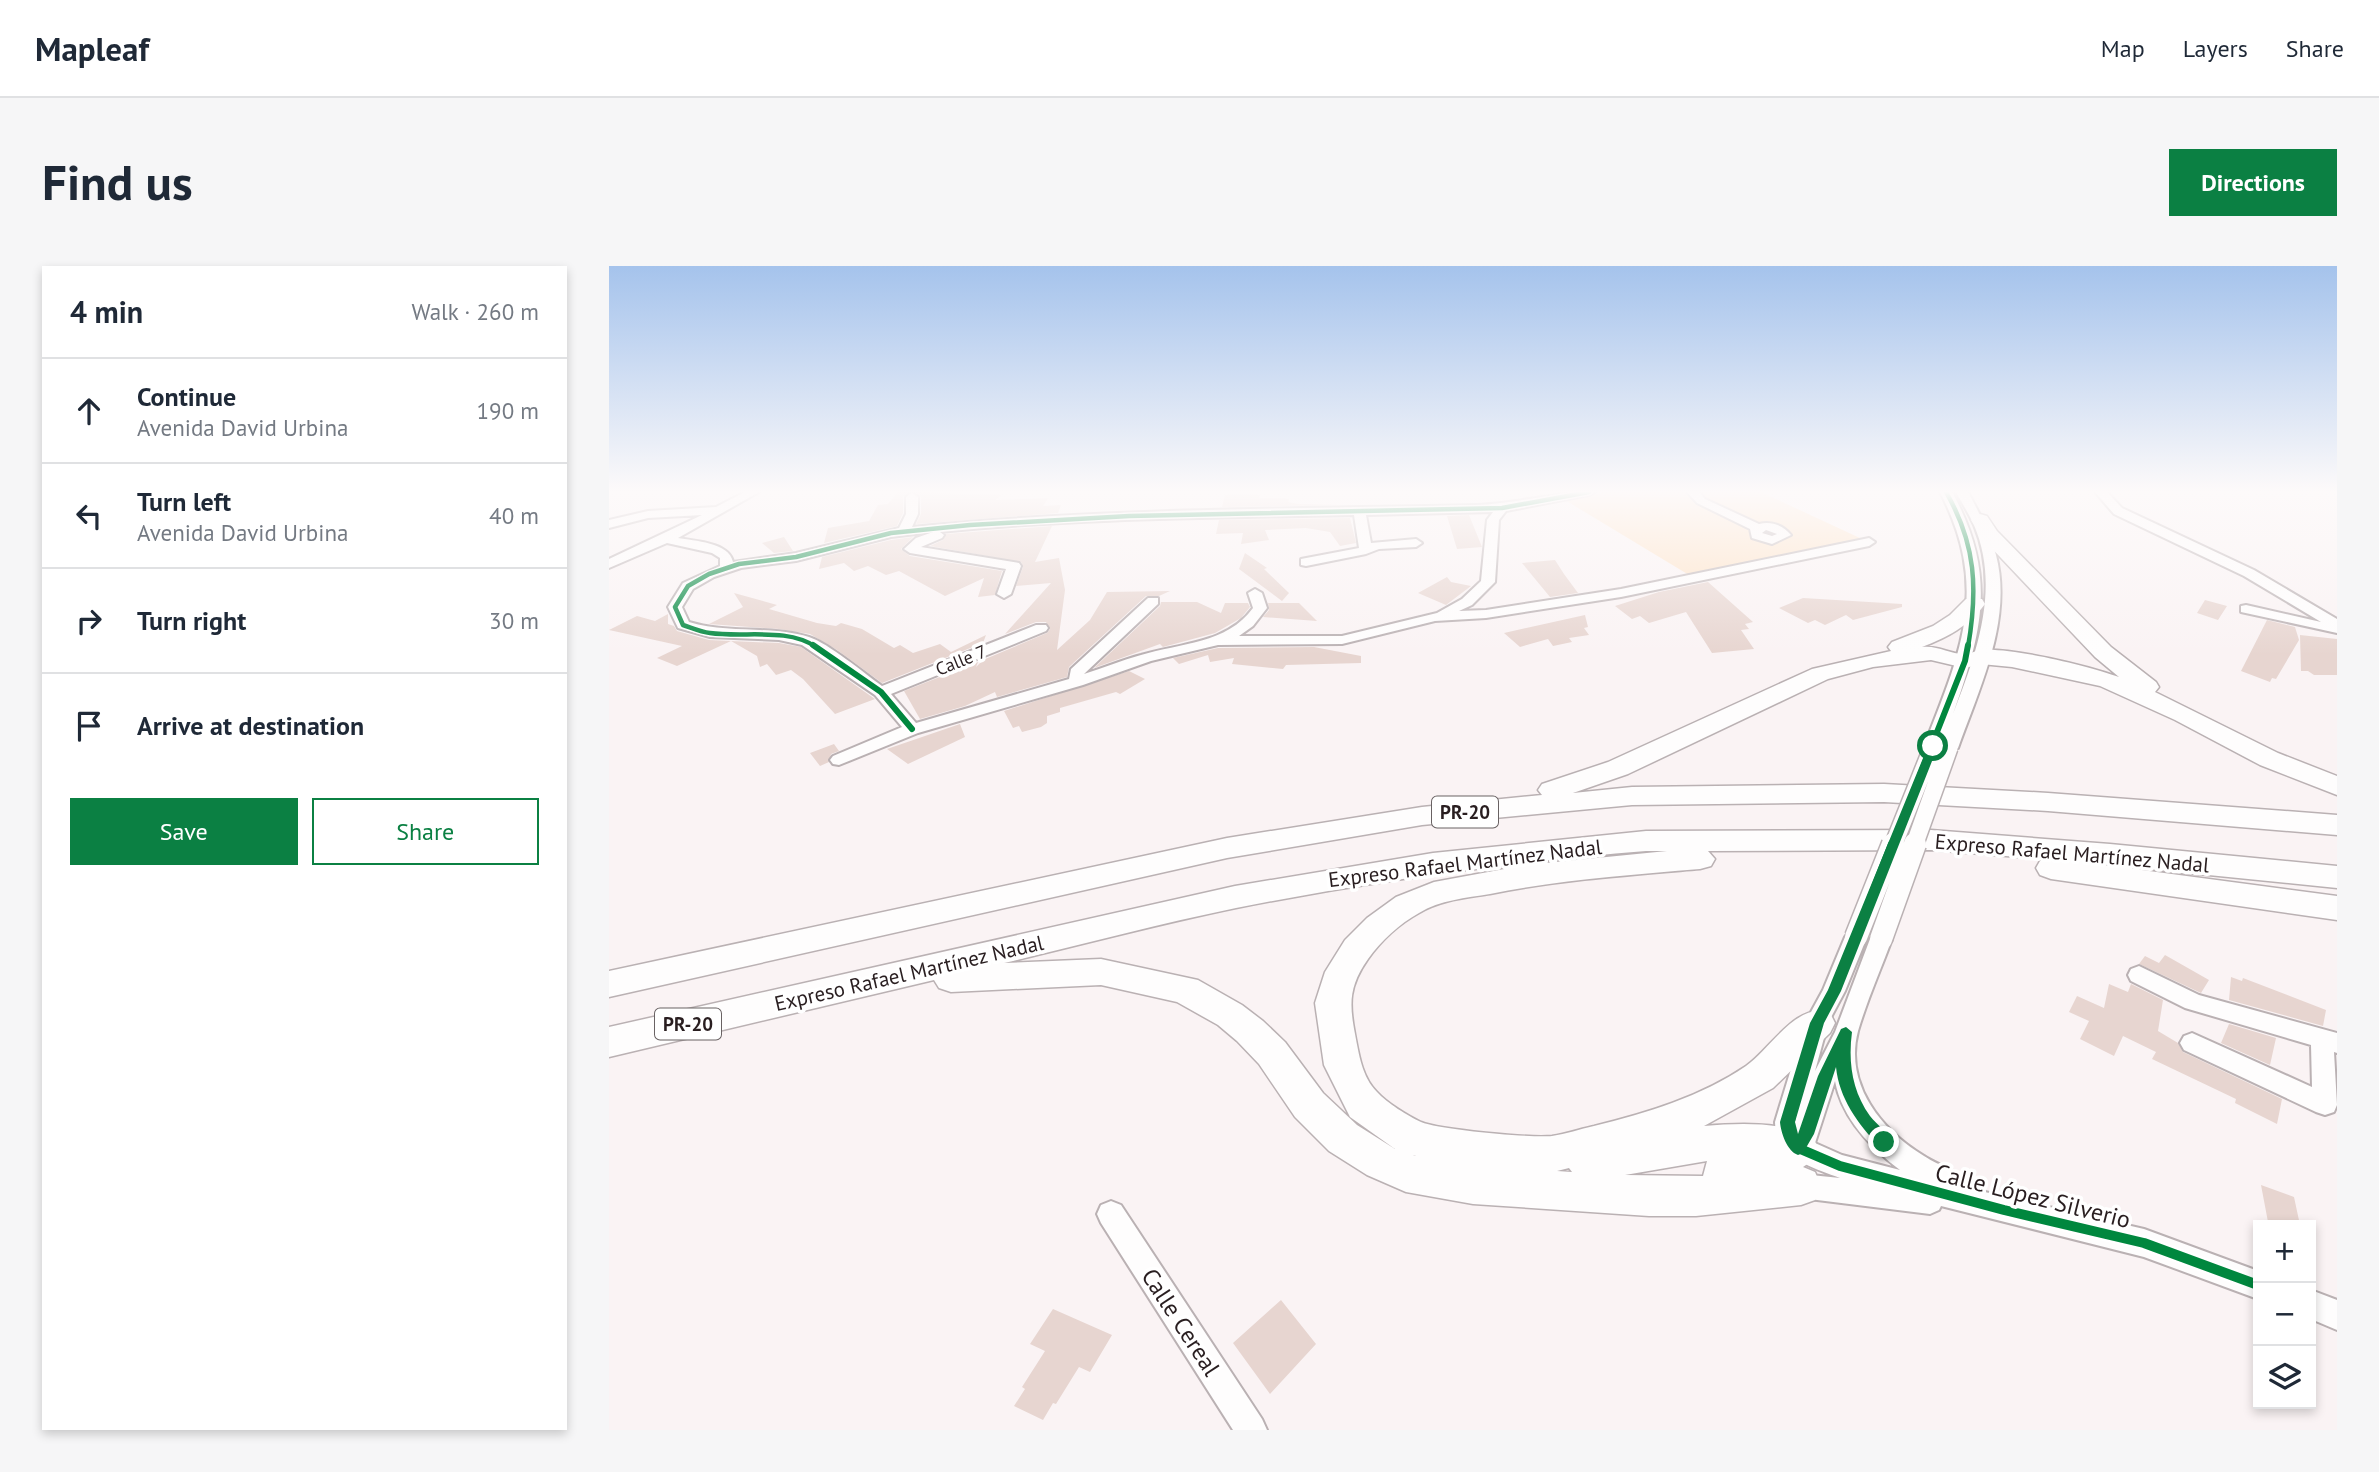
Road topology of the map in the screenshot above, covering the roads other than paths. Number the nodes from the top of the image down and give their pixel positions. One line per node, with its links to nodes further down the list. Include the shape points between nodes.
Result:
1 (649, 546): 15 (street)
2 (699, 546): 16 (street, via 726,557)
3 (840, 546): 16 (street)
4 (912, 546): 18 (street, via 1014,566)
5 (1365, 546): 13 (street)
6 (1374, 546): 13 (street)
7 (1491, 546): 22 (street, via 1488,582 1467,602)
8 (1848, 546): 22 (street, via 1621,593)
9 (1970, 546): 20 (street, via 1976,577)
10 (1986, 546): 26 (street, via 1995,585 1991,620)
11 (2001, 546): 30 (highway, via 2103,652)
12 (2191, 546): 24 (street, via 2249,573)
13 (1366, 550): 14 (street)
14 (1306, 562)
15 (609, 564)
16 (727, 569): 29 (street, via 688,586 675,607 683,625 710,633 807,641)
17 (1255, 593): 25 (street, via 1260,608 1253,620)
18 (1004, 594)
19 (1153, 601): 28 (street, via 1076,672)
20 (1974, 604): 26 (street); 27 (highway, via 1947,629)
21 (2246, 609): 24 (street)
22 (1436, 617): 25 (street, via 1342,640)
23 (1041, 628): 29 (street, Calle 7)
24 (2337, 628)
25 (1218, 641): 28 (street, via 1146,658)
26 (1973, 659): 27 (highway, via 1931,653); 30 (highway, via 2082,673); 32 (street)
27 (1843, 666): 35 (highway, via 1588,779)
28 (1077, 682): 31 (street)
29 (881, 692): 31 (street)
30 (2184, 715): 34 (highway, via 2269,759)
31 (912, 729): 33 (street)
32 (1941, 747): 42 (street, bridge, via 1881,939); 42 (street, bridge, via 1834,991)
33 (839, 760)
34 (2337, 786)
35 (1458, 813): 36 (highway, PR-20, via 1632,796 1884,793); 40 (highway, PR-20, via 1227,848)
36 (2337, 825)
37 (2337, 877): 41 (highway, Expreso Rafael Martínez Nadal / PR-20, via 1931,840 1646,841 1433,863 1234,897)
38 (2337, 908): 46 (highway, via 2032,865 1955,859 1779,858 1589,868 1471,885 1407,905 1357,949 1342,972 1332,1003 1342,1065 1356,1093 1364,1105 1409,1136 1484,1150)
39 (2139, 975): 43 (street, via 2193,1002)
40 (609, 984)
41 (767, 1006): 44 (highway, Expreso Rafael Martínez Nadal / PR-20); 47 (highway, via 971,976 1101,972 1157,982 1202,998 1250,1031 1272,1053 1325,1123 1381,1162 1406,1173 1473,1185 1696,1196)
42 (1831, 1028): 46 (highway, via 1700,1111 1644,1131); 47 (street, via 1825,1076); 48 (street, via 1865,1122 1905,1160)
43 (2329, 1041): 45 (street, via 2325,1104)
44 (609, 1042)
45 (2192, 1043)
46 (1552, 1154): 47 (highway, via 1618,1158 1718,1141 1765,1142)
47 (1800, 1167): 48 (street); 48 (street, Calle López Silverio, via 1840,1166)
48 (2004, 1210): 50 (street, Calle López Silverio, via 2144,1243)
49 (1111, 1214): 53 (street, Calle Cereal)
50 (2253, 1283)
51 (2316, 1307): 52 (street)
52 (2337, 1315)
53 (1251, 1430)

